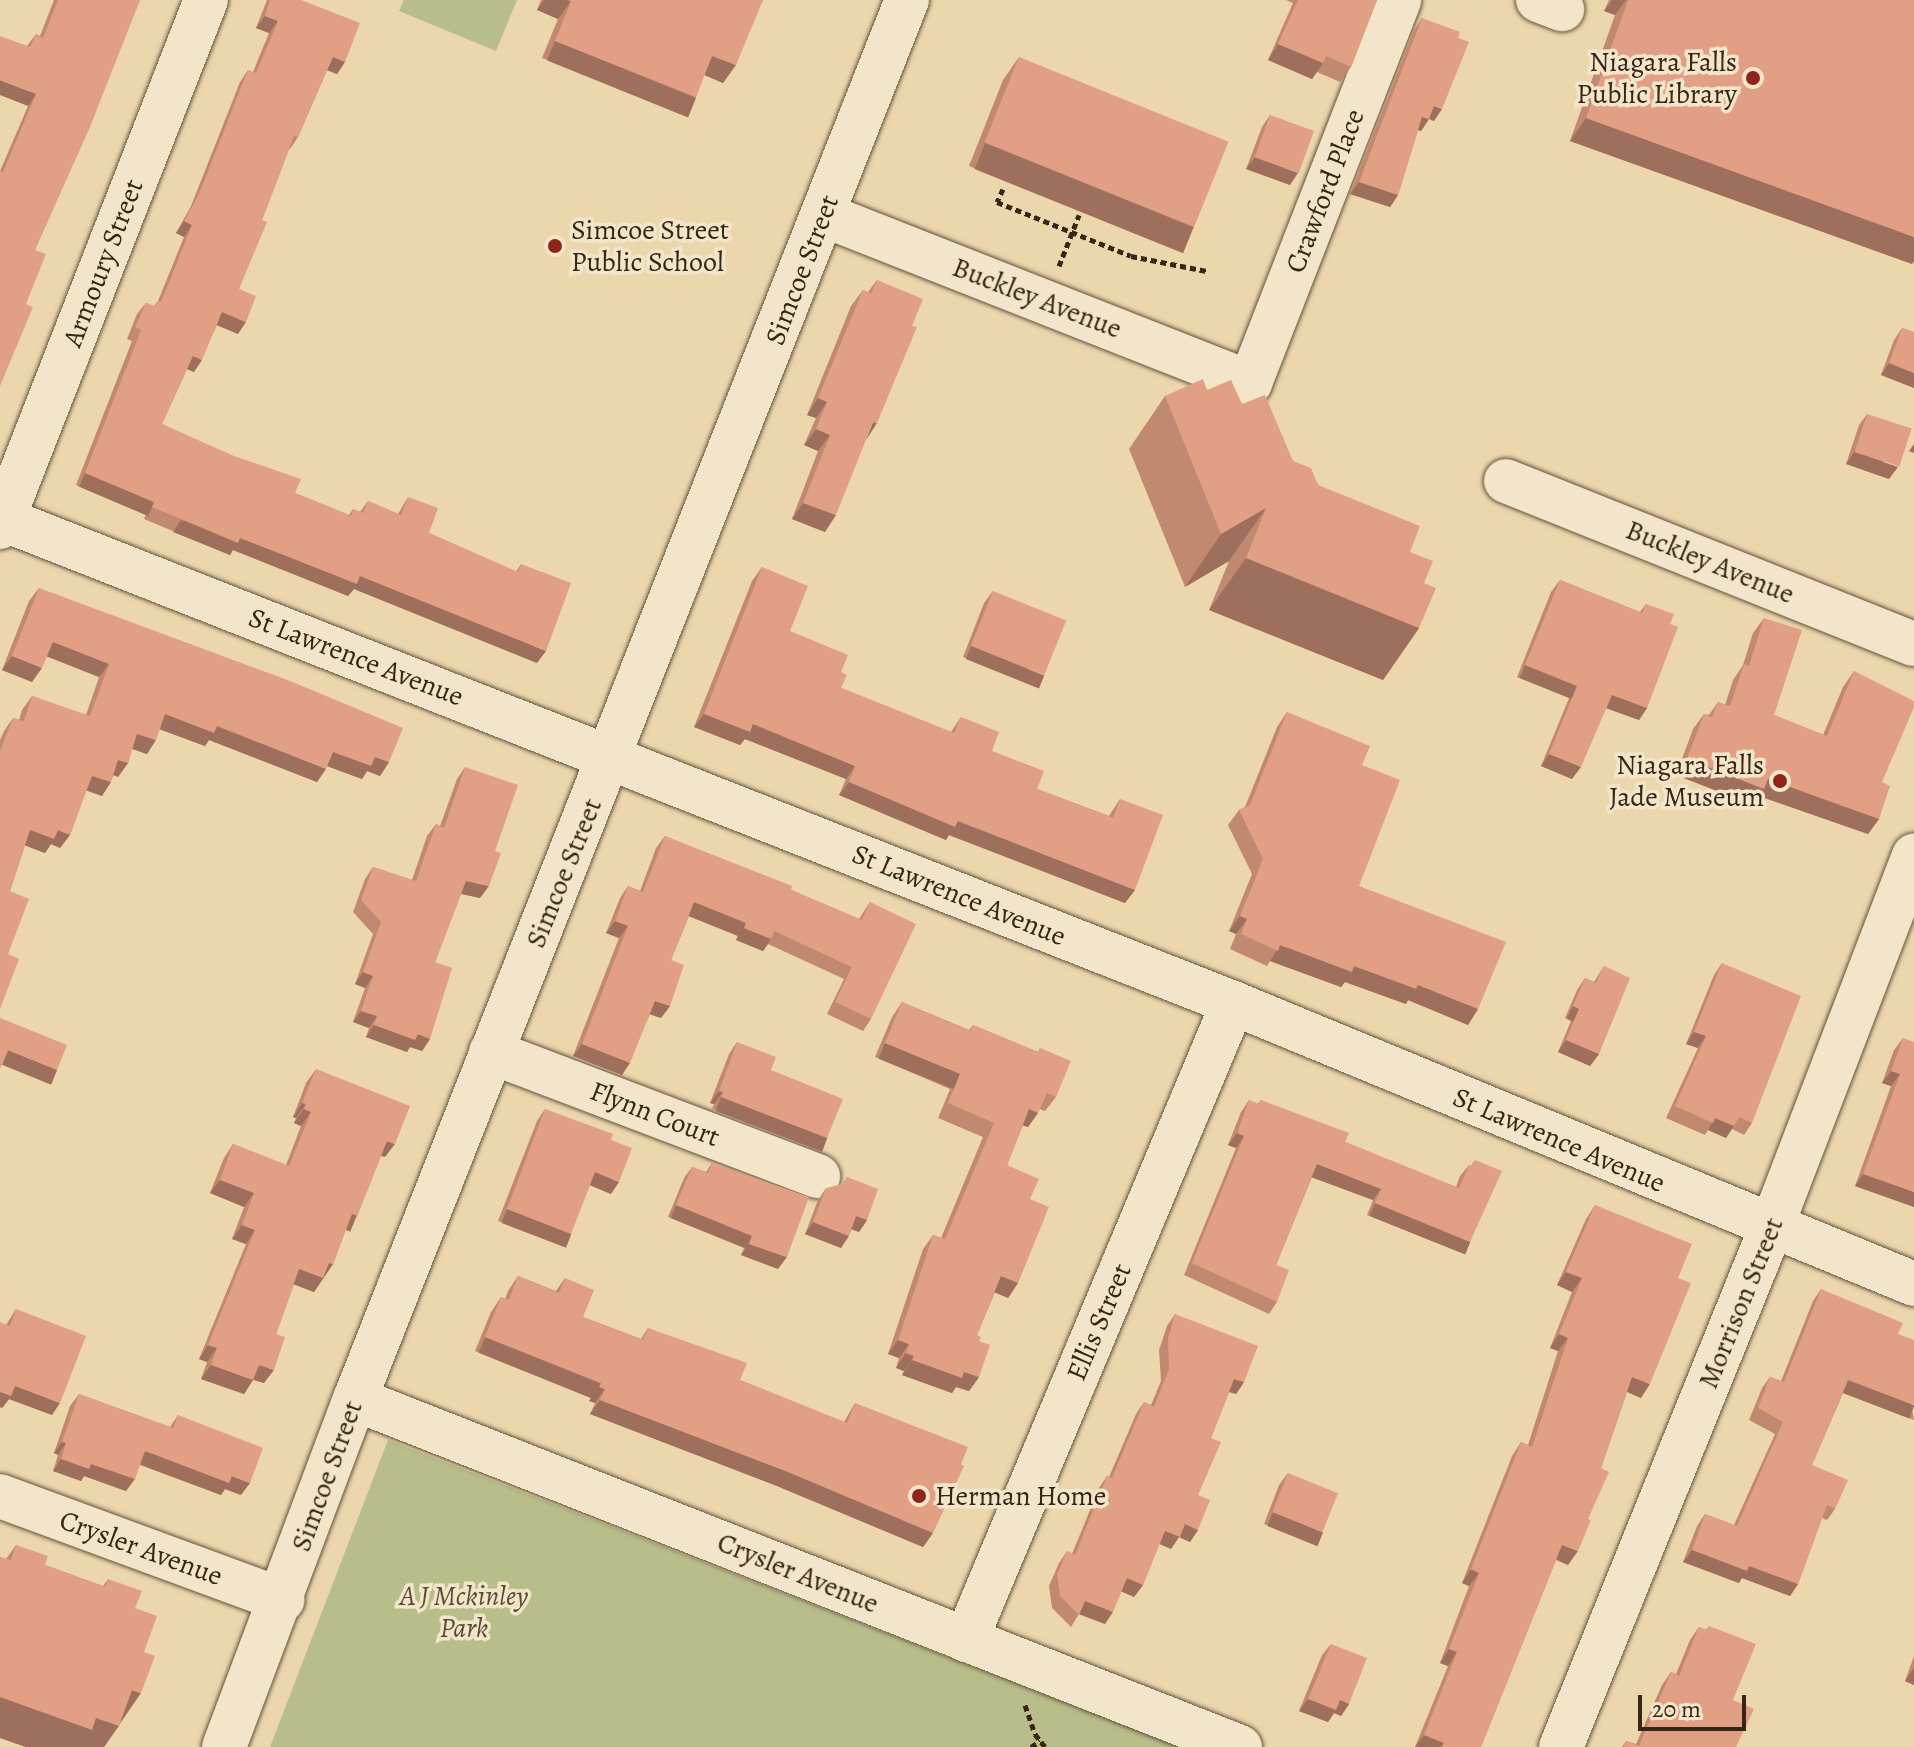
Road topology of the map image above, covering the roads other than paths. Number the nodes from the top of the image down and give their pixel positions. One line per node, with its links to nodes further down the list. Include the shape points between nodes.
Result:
1 (206, 0): 7 (street, Armoury Street)
2 (907, 0): 4 (street, Simcoe Street)
3 (1399, 0): 5 (street, Crawford Place)
4 (824, 215): 5 (street, Buckley Avenue); 9 (street, Simcoe Street)
5 (1250, 383)
6 (1506, 481): 8 (street, Buckley Avenue)
7 (1, 521): 9 (street, St Lawrence Avenue)
8 (1914, 644)
9 (609, 756): 11 (street, St Lawrence Avenue); 12 (street, Simcoe Street)
10 (1914, 856): 14 (street, Morrison Street)
11 (1233, 1003): 14 (street, St Lawrence Avenue); 19 (street, Ellis Street)
12 (491, 1052): 13 (street, Flynn Court); 16 (street, Simcoe Street)
13 (818, 1176)
14 (1771, 1228): 15 (street, St Lawrence Avenue); 22 (street, Morrison Street)
15 (1914, 1284)
16 (355, 1399): 18 (street, Simcoe Street); 19 (street, Crysler Avenue)
17 (0, 1496): 18 (street, Crysler Avenue)
18 (282, 1600): 20 (street, Simcoe Street)
19 (966, 1640): 21 (street, Crysler Avenue)
20 (224, 1747)
21 (1240, 1747)
22 (1561, 1747)

